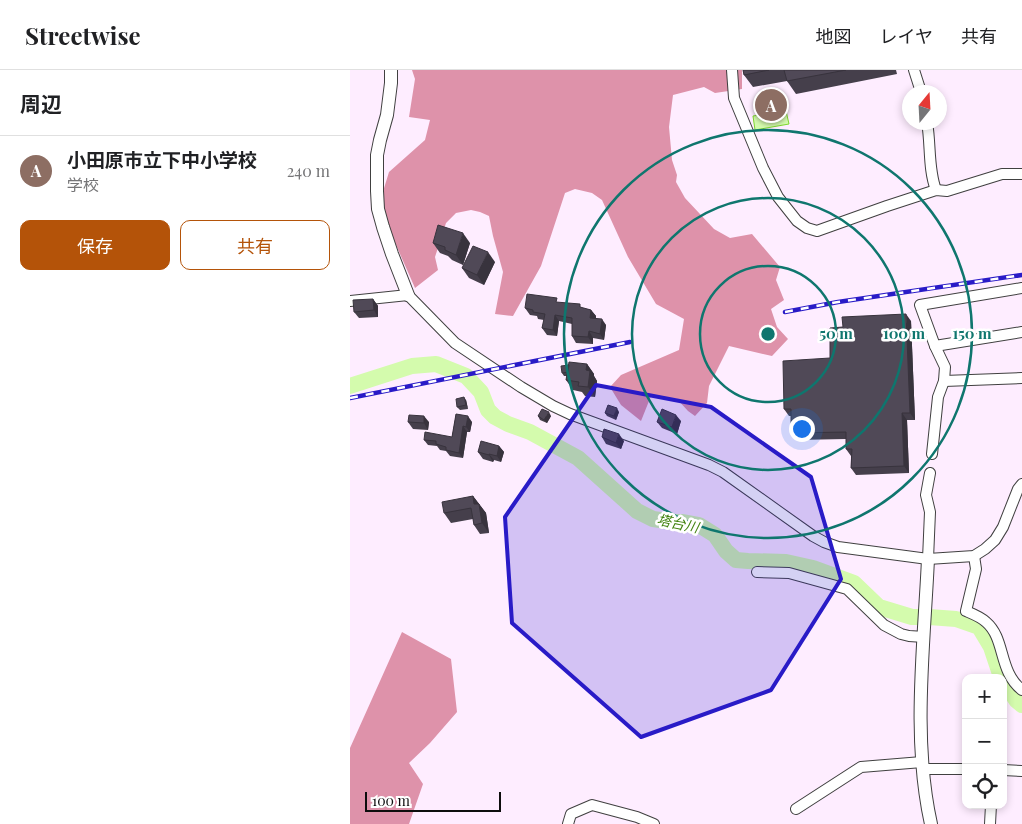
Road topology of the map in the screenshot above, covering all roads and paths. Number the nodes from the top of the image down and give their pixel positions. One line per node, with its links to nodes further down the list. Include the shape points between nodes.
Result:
1 (391, 70): 9 (street, via 387,115 377,155 378,209)
2 (732, 70): 7 (street, via 734,98 763,168 778,197 796,221 807,228 818,231)
3 (914, 70): 4 (street)
4 (919, 85)
5 (928, 130): 7 (street, via 932,181)
6 (1022, 174): 7 (street, via 1002,174 947,191)
7 (936, 190)
8 (1022, 288): 12 (street, via 920,305)
9 (408, 295): 10 (street); 19 (street, via 455,344 553,406 723,472 824,542 838,547)
10 (350, 301)
11 (1022, 332): 12 (street)
12 (936, 346): 14 (street, via 946,367)
13 (1022, 378): 14 (street)
14 (944, 381): 15 (street, via 938,397)
15 (932, 454)
16 (930, 472): 19 (street, via 926,495 930,512)
17 (1022, 484): 18 (street, via 995,540)
18 (974, 556): 19 (street); 22 (street, via 976,569 966,611 993,629 1009,675)
19 (928, 559): 21 (street)
20 (757, 572): 21 (street, via 790,573 847,589 884,626 909,636)
21 (924, 633): 23 (street, via 920,702)
22 (1022, 690)
23 (922, 766): 24 (street); 27 (street, via 860,767); 31 (street)
24 (962, 769)
25 (1007, 770): 26 (street)
26 (1022, 771)
27 (796, 809)
28 (991, 809): 32 (street)
29 (568, 824): 30 (street, via 571,814 592,805)
30 (654, 824)
31 (931, 824)
32 (990, 824)

